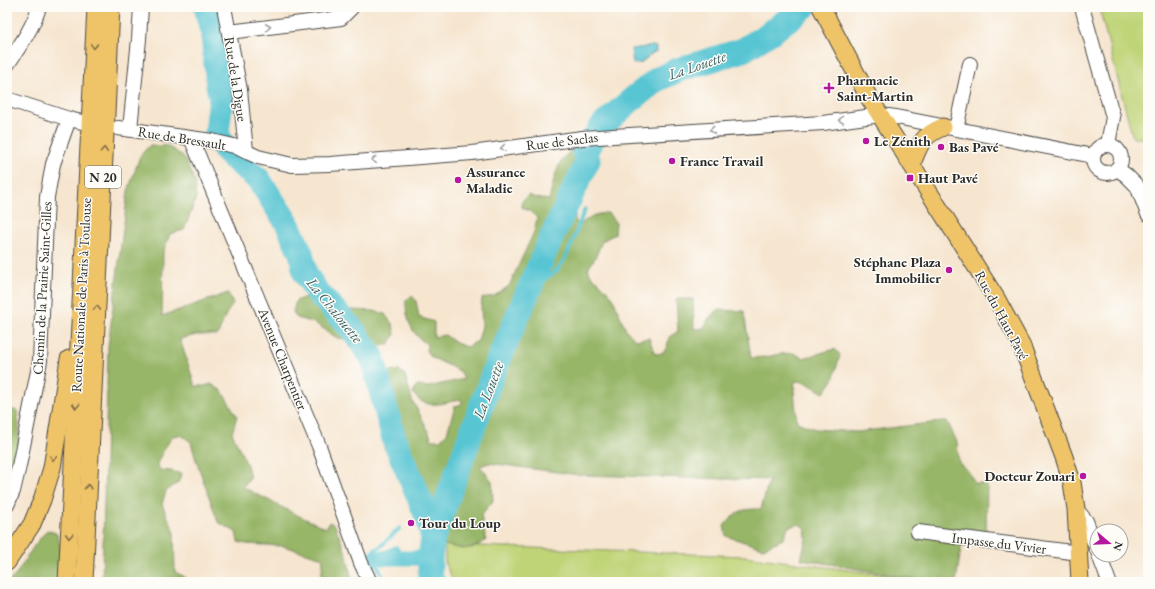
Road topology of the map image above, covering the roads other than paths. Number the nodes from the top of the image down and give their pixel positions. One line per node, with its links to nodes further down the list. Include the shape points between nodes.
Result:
1 (39, 7): 11 (street, via 37,15)
2 (96, 7): 22 (main road, Route Nationale de Paris à Toulouse / N 20, one-way to 22)
3 (111, 7): 31 (main road, Route Nationale de Paris à Toulouse / N 20, one-way to 3)
4 (141, 7): 15 (street, Rue de Bressault, via 139,39 124,128)
5 (224, 7): 9 (street, Rue de la Digue)
6 (352, 7): 9 (street, one-way to 6, via 341,18)
7 (1082, 7): 16 (street, via 1113,117)
8 (823, 8): 13 (main road, Rue du Haut Pavé)
9 (229, 32): 17 (street, Rue de la Digue, via 240,90)
10 (970, 64): 14 (street)
11 (7, 65)
12 (7, 98): 23 (street, Chemin de la Prairie Saint-Gilles, via 76,121 53,164 47,197 40,361 20,466)
13 (880, 115): 14 (street, Rue de Saclas); 17 (street, Rue de Saclas, one-way to 17, via 823,123 584,138 472,152 330,164 292,165 258,157); 19 (main road, Rue du Haut Pavé)
14 (950, 128): 18 (street, Rue de Saclas); 19 (main road, via 933,131 921,141)
15 (191, 138): 17 (street, Rue de Bressault); 32 (street, Avenue Charpentier, via 319,446)
16 (1108, 144): 18 (street, via 1098,148); 20 (street, via 1119,150 1121,155 1122,161)
17 (240, 149)
18 (1093, 156): 20 (street, via 1094,164 1101,171 1111,172)
19 (912, 164): 24 (main road, Rue du Haut Pavé, via 996,298 1021,344 1064,457 1072,482)
20 (1117, 169): 21 (street, via 1137,186)
21 (1148, 214)
22 (79, 339): 28 (main road, one-way to 28, via 68,362 52,468 42,500 32,524); 30 (main road, Route Nationale de Paris à Toulouse / N 20, one-way to 30)
23 (7, 505)
24 (1076, 509): 25 (street); 27 (main road, Rue du Haut Pavé)
25 (1089, 529)
26 (918, 532): 27 (street, Impasse du Vivier)
27 (1079, 553): 33 (main road, Rue du Haut Pavé)
28 (7, 562)
29 (1102, 563): 34 (street)
30 (67, 582)
31 (84, 582)
32 (370, 582)
33 (1080, 582)
34 (1109, 582)

